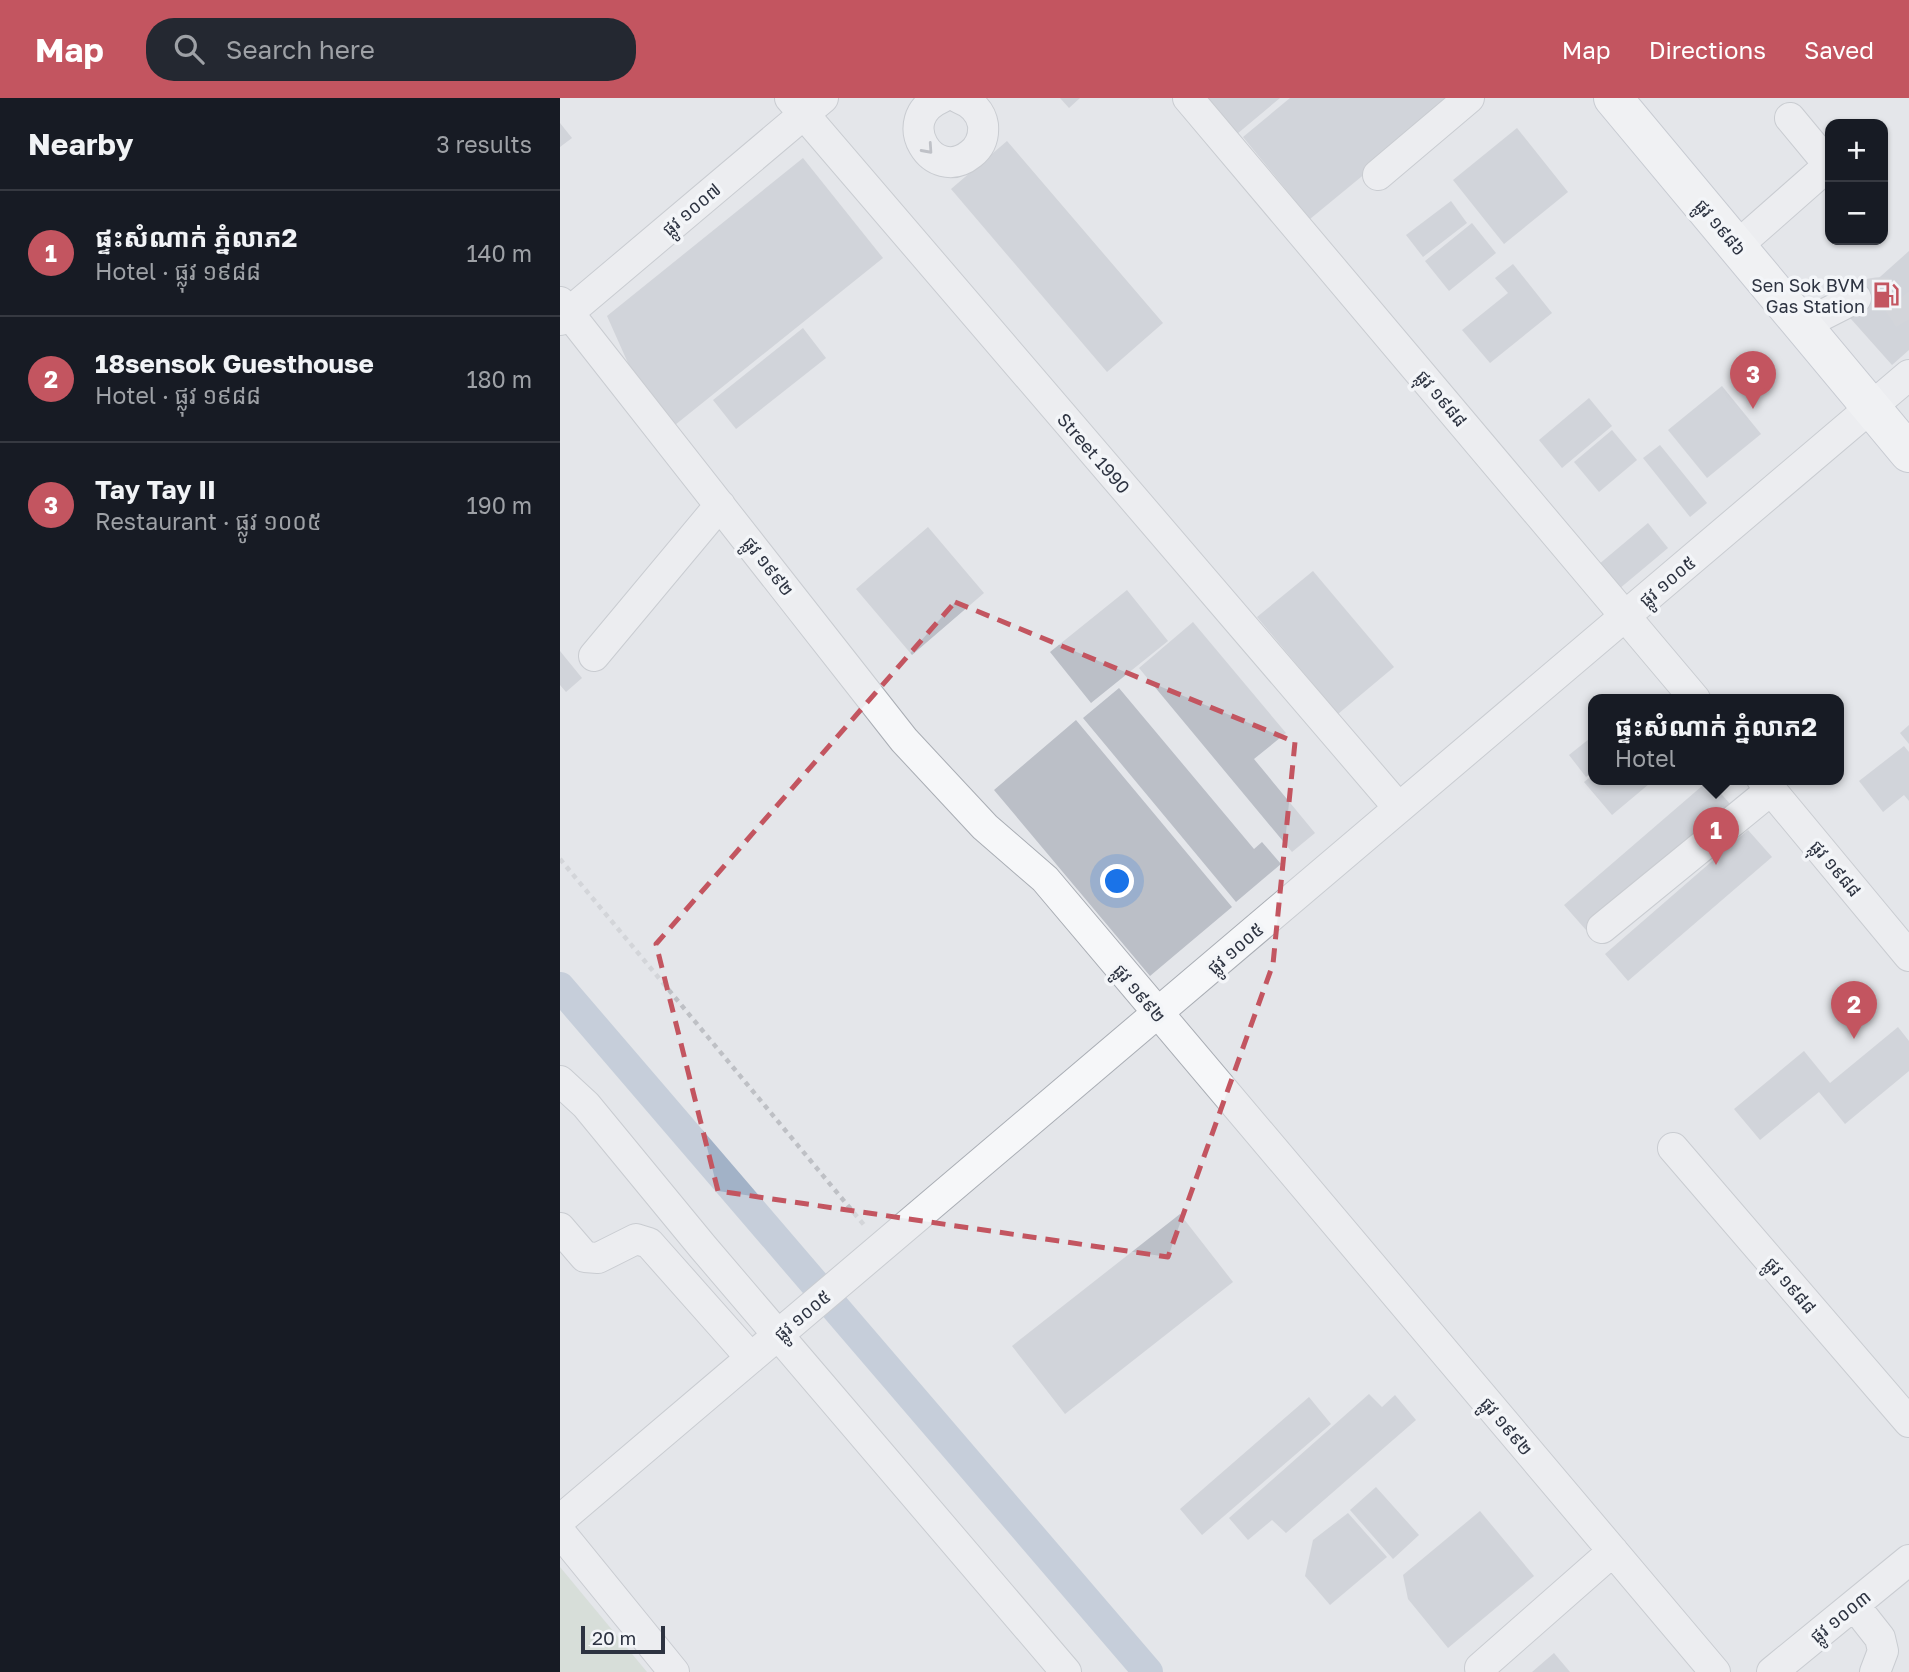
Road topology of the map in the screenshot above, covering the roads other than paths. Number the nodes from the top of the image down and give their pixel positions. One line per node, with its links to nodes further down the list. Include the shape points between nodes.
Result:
1 (1188, 98): 15 (street, ផ្លុវ ១៩៨៨)
2 (1469, 98): 6 (street)
3 (1613, 98): 7 (main road, ផ្លូវ ១៩៨៦)
4 (805, 103): 9 (street, ផ្លូវ ១០០៧); 19 (street, Street 1990)
5 (1790, 118): 7 (street, via 1829,165)
6 (1378, 175)
7 (1737, 246): 10 (main road, ផ្លូវ ១៩៨៦)
8 (1856, 298): 10 (street)
9 (563, 311): 14 (street, ផ្លូវ ១៩៩២)
10 (1803, 326): 12 (main road, ផ្លូវ ១៩៨៦)
11 (1909, 375): 12 (street, ផ្លូវ ១០០៥)
12 (1871, 407): 13 (main road, ផ្លូវ ១៩៨៦); 15 (street, ផ្លូវ ១០០៥)
13 (1909, 453)
14 (720, 505): 16 (street); 22 (street, ផ្លូវ ១៩៩២, via 904,740 985,827 1045,879)
15 (1626, 615): 17 (street, ផ្លុវ ១៩៨៨); 19 (street, ផ្លូវ ១០០៥)
16 (594, 656)
17 (1691, 694)
18 (1767, 785): 20 (street); 21 (street, ផ្លុវ ១៩៨៨)
19 (1398, 807): 22 (street, ផ្លូវ ១០០៥)
20 (1602, 928)
21 (1909, 956)
22 (1158, 1014): 26 (street, ផ្លូវ ១០០៥); 31 (street, ផ្លូវ ១៩៩២)
23 (560, 1082): 26 (street, via 586,1105 702,1246)
24 (1673, 1148): 28 (street, ផ្លូវ ១៩៨៨)
25 (560, 1228): 27 (street, via 585,1257 598,1258 636,1239 649,1242)
26 (785, 1330): 27 (street, ផ្លូវ ១០០៥); 36 (street)
27 (751, 1358): 29 (street, ផ្លូវ ១០០៥)
28 (1909, 1422)
29 (560, 1520)
30 (560, 1532): 35 (street)
31 (1613, 1551): 34 (street); 37 (street, ផ្លូវ ១៩៩២)
32 (1909, 1560): 33 (street, ផ្លូវ ១០០៣)
33 (1854, 1605): 38 (street, ផ្លូវ ១០០៣); 39 (street, via 1881,1638 1883,1651)
34 (1480, 1668)
35 (674, 1672)
36 (1066, 1672)
37 (1715, 1672)
38 (1772, 1672)
39 (1875, 1672)

